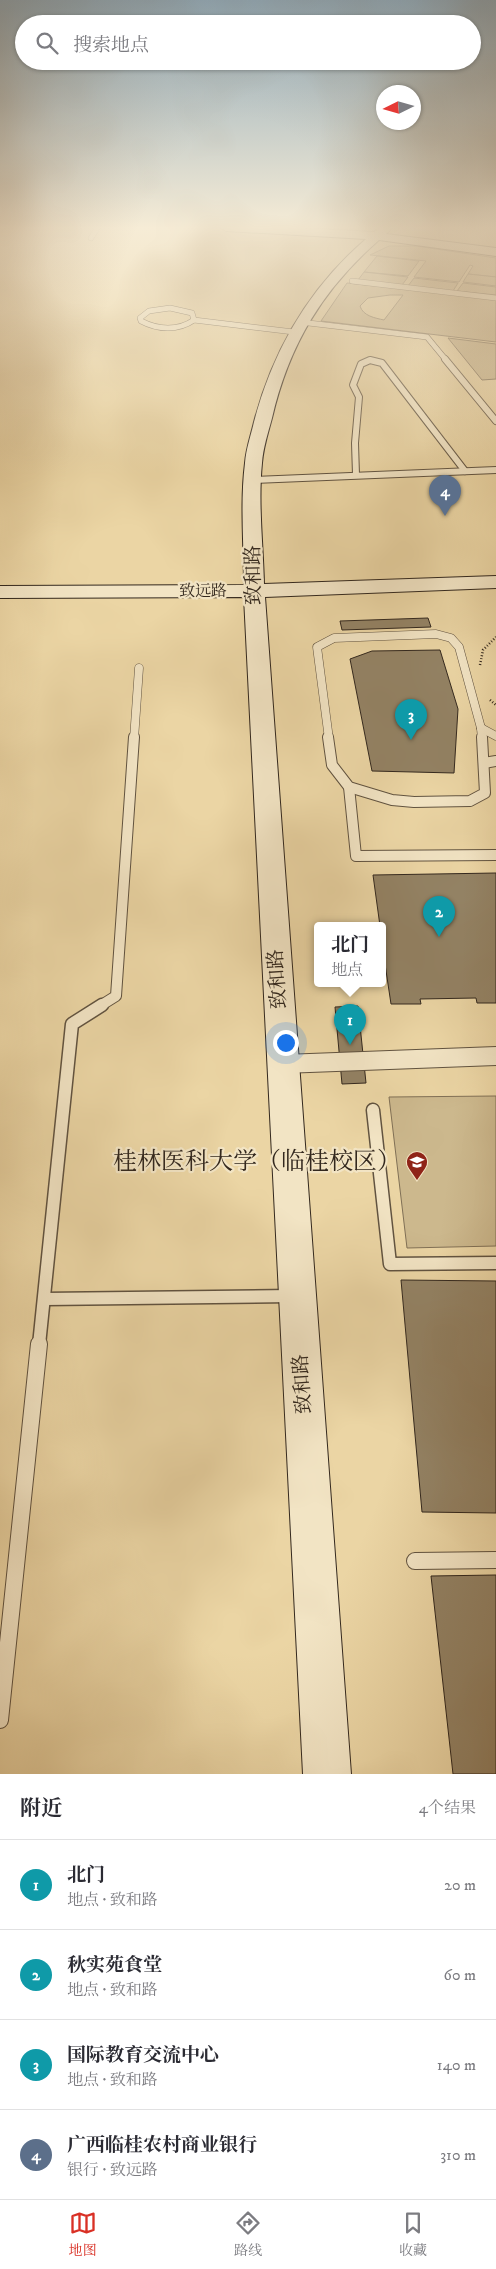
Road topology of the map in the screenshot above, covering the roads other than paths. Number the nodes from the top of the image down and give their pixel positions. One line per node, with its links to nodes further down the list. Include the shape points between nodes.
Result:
1 (155, 310): 4 (lane, via 141,315 141,321 169,328)
2 (178, 310): 4 (lane, via 192,313)
3 (308, 310): 5 (main road, 致和路)
4 (194, 320): 5 (lane)
5 (297, 327): 6 (lane, via 426,337); 10 (main road, 致和路, via 278,365 264,411)
6 (496, 421)
7 (465, 470): 8 (lane); 9 (lane); 9 (lane, via 382,363 370,360 361,364 352,382 352,390 359,398)
8 (496, 470)
9 (356, 476): 10 (lane)
10 (254, 480): 12 (main road, 致和路)
11 (496, 582): 12 (main road, 致远路)
12 (254, 591): 13 (main road, 致远路); 22 (main road, 致和路)
13 (0, 592)
14 (139, 668): 26 (lane, via 116,996 72,1024)
15 (481, 728): 16 (lane); 18 (lane); 19 (lane, via 459,647 451,638 436,634 325,641 316,649 332,765)
16 (496, 736)
17 (496, 760): 18 (lane)
18 (484, 764): 19 (lane, via 485,793 470,801 402,802)
19 (349, 786): 20 (lane, via 356,856)
20 (496, 855)
21 (496, 1056): 22 (street)
22 (283, 1064): 25 (main road, 致和路)
23 (373, 1110): 24 (lane, via 390,1264)
24 (496, 1263)
25 (297, 1296): 26 (lane); 30 (main road, 致和路)
26 (45, 1298): 29 (lane)
27 (496, 1560): 28 (lane)
28 (415, 1561)
29 (0, 1720)
30 (327, 1774)

